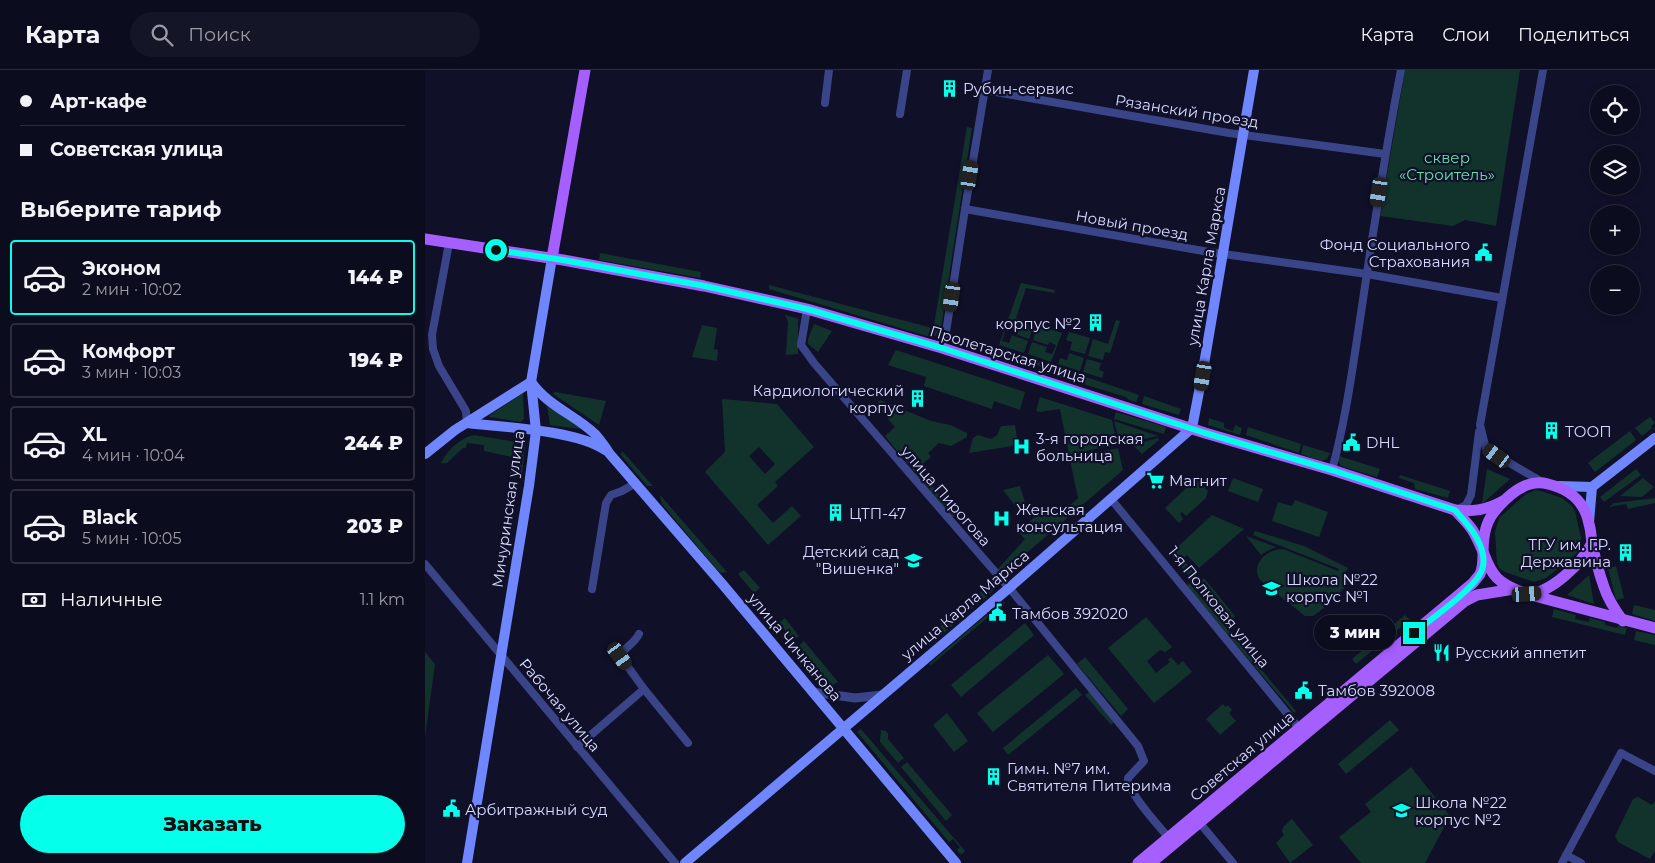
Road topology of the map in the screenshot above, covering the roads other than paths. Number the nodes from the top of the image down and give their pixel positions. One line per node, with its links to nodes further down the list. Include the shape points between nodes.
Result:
1 (585, 70): 17 (main road, Мичуринская улица)
2 (829, 70): 9 (street)
3 (907, 70): 10 (street)
4 (988, 70): 8 (street)
5 (1254, 70): 11 (main road, улица Карла Маркса)
6 (1401, 70): 12 (street)
7 (1543, 70): 19 (street)
8 (984, 90): 11 (street, Рязанский проезд); 13 (street)
9 (825, 103)
10 (900, 114)
11 (1243, 135): 12 (street, Рязанский проезд); 16 (main road, улица Карла Маркса)
12 (1385, 154): 18 (street)
13 (965, 209): 16 (street, Новый проезд); 21 (street)
14 (425, 239): 15 (main road, Пролетарская улица)
15 (449, 243): 17 (main road, Пролетарская улица); 23 (street, via 432,335 433,349 439,366 466,411)
16 (1223, 254): 18 (street, Новый проезд); 25 (main road, улица Карла Маркса)
17 (552, 258): 20 (main road, Пролетарская улица, via 705,286); 22 (main road, Мичуринская улица)
18 (1367, 274): 19 (street, Новый проезд); 30 (street)
19 (1502, 298): 24 (street)
20 (807, 309): 21 (main road, Пролетарская улица); 42 (street, улица Пирогова, via 801,345 814,363)
21 (942, 348): 25 (main road, Пролетарская улица)
22 (531, 382): 23 (main road); 26 (main road, Мичуринская улица); 28 (main road, улица Чичканова, via 544,398 593,433)
23 (467, 423): 26 (main road); 29 (main road)
24 (1480, 425): 31 (street, via 1486,449); 37 (street, via 1471,495 1466,505)
25 (1192, 428): 30 (main road, Пролетарская улица); 35 (main road, улица Карла Маркса)
26 (536, 431): 28 (main road, via 585,440); 49 (main road, Мичуринская улица)
27 (1655, 438): 34 (main road)
28 (609, 453): 32 (main road, улица Чичканова)
29 (425, 454)
30 (1332, 470): 37 (main road, Пролетарская улица)
31 (1542, 482): 33 (main road); 36 (main road, via 1532,482)
32 (636, 483): 43 (street, via 611,495 606,503); 51 (main road, улица Чичканова)
33 (1559, 486): 34 (main road); 38 (main road, via 1579,502)
34 (1592, 487): 38 (main road)
35 (1111, 499): 42 (main road, улица Карла Маркса); 54 (street, 1-я Полковая улица)
36 (1503, 501): 37 (main road, via 1475,511); 40 (main road, via 1487,523)
37 (1455, 510): 40 (main road, via 1474,533)
38 (1589, 522): 39 (main road)
39 (1592, 543): 45 (main road, via 1579,563 1553,585); 46 (main road, via 1604,589)
40 (1483, 555): 44 (main road, via 1501,583); 54 (main road, Советская улица, via 1481,574 1473,583)
41 (425, 564): 49 (street, Рабочая улица)
42 (1009, 588): 52 (main road, улица Карла Маркса); 59 (street, улица Пирогова, via 1138,746 1144,760 1128,778 1128,784)
43 (592, 589)
44 (1514, 589): 45 (main road); 54 (main road, via 1477,595 1465,602)
45 (1527, 594): 46 (main road)
46 (1623, 621): 47 (main road)
47 (1655, 628)
48 (639, 634): 50 (street, via 620,656)
49 (502, 656): 56 (street, Рабочая улица); 61 (main road, Мичуринская улица)
50 (644, 689): 55 (street); 56 (street)
51 (813, 692): 52 (street, via 855,698); 53 (main road, улица Чичканова)
52 (882, 695): 53 (main road, улица Карла Маркса)
53 (843, 728): 63 (main road, улица Карла Маркса); 64 (main road, улица Чичканова)
54 (1301, 732): 58 (main road); 59 (main road, Советская улица)
55 (688, 743)
56 (577, 747): 62 (street, Рабочая улица)
57 (1655, 771): 60 (street, via 1621,753)
58 (1199, 822): 66 (main road); 67 (street)
59 (1168, 837): 65 (main road, Советская улица)
60 (1566, 855): 68 (street); 69 (street)
61 (467, 863)
62 (675, 863)
63 (685, 863)
64 (956, 863)
65 (1138, 863)
66 (1151, 863)
67 (1233, 863)
68 (1562, 863)
69 (1581, 863)

